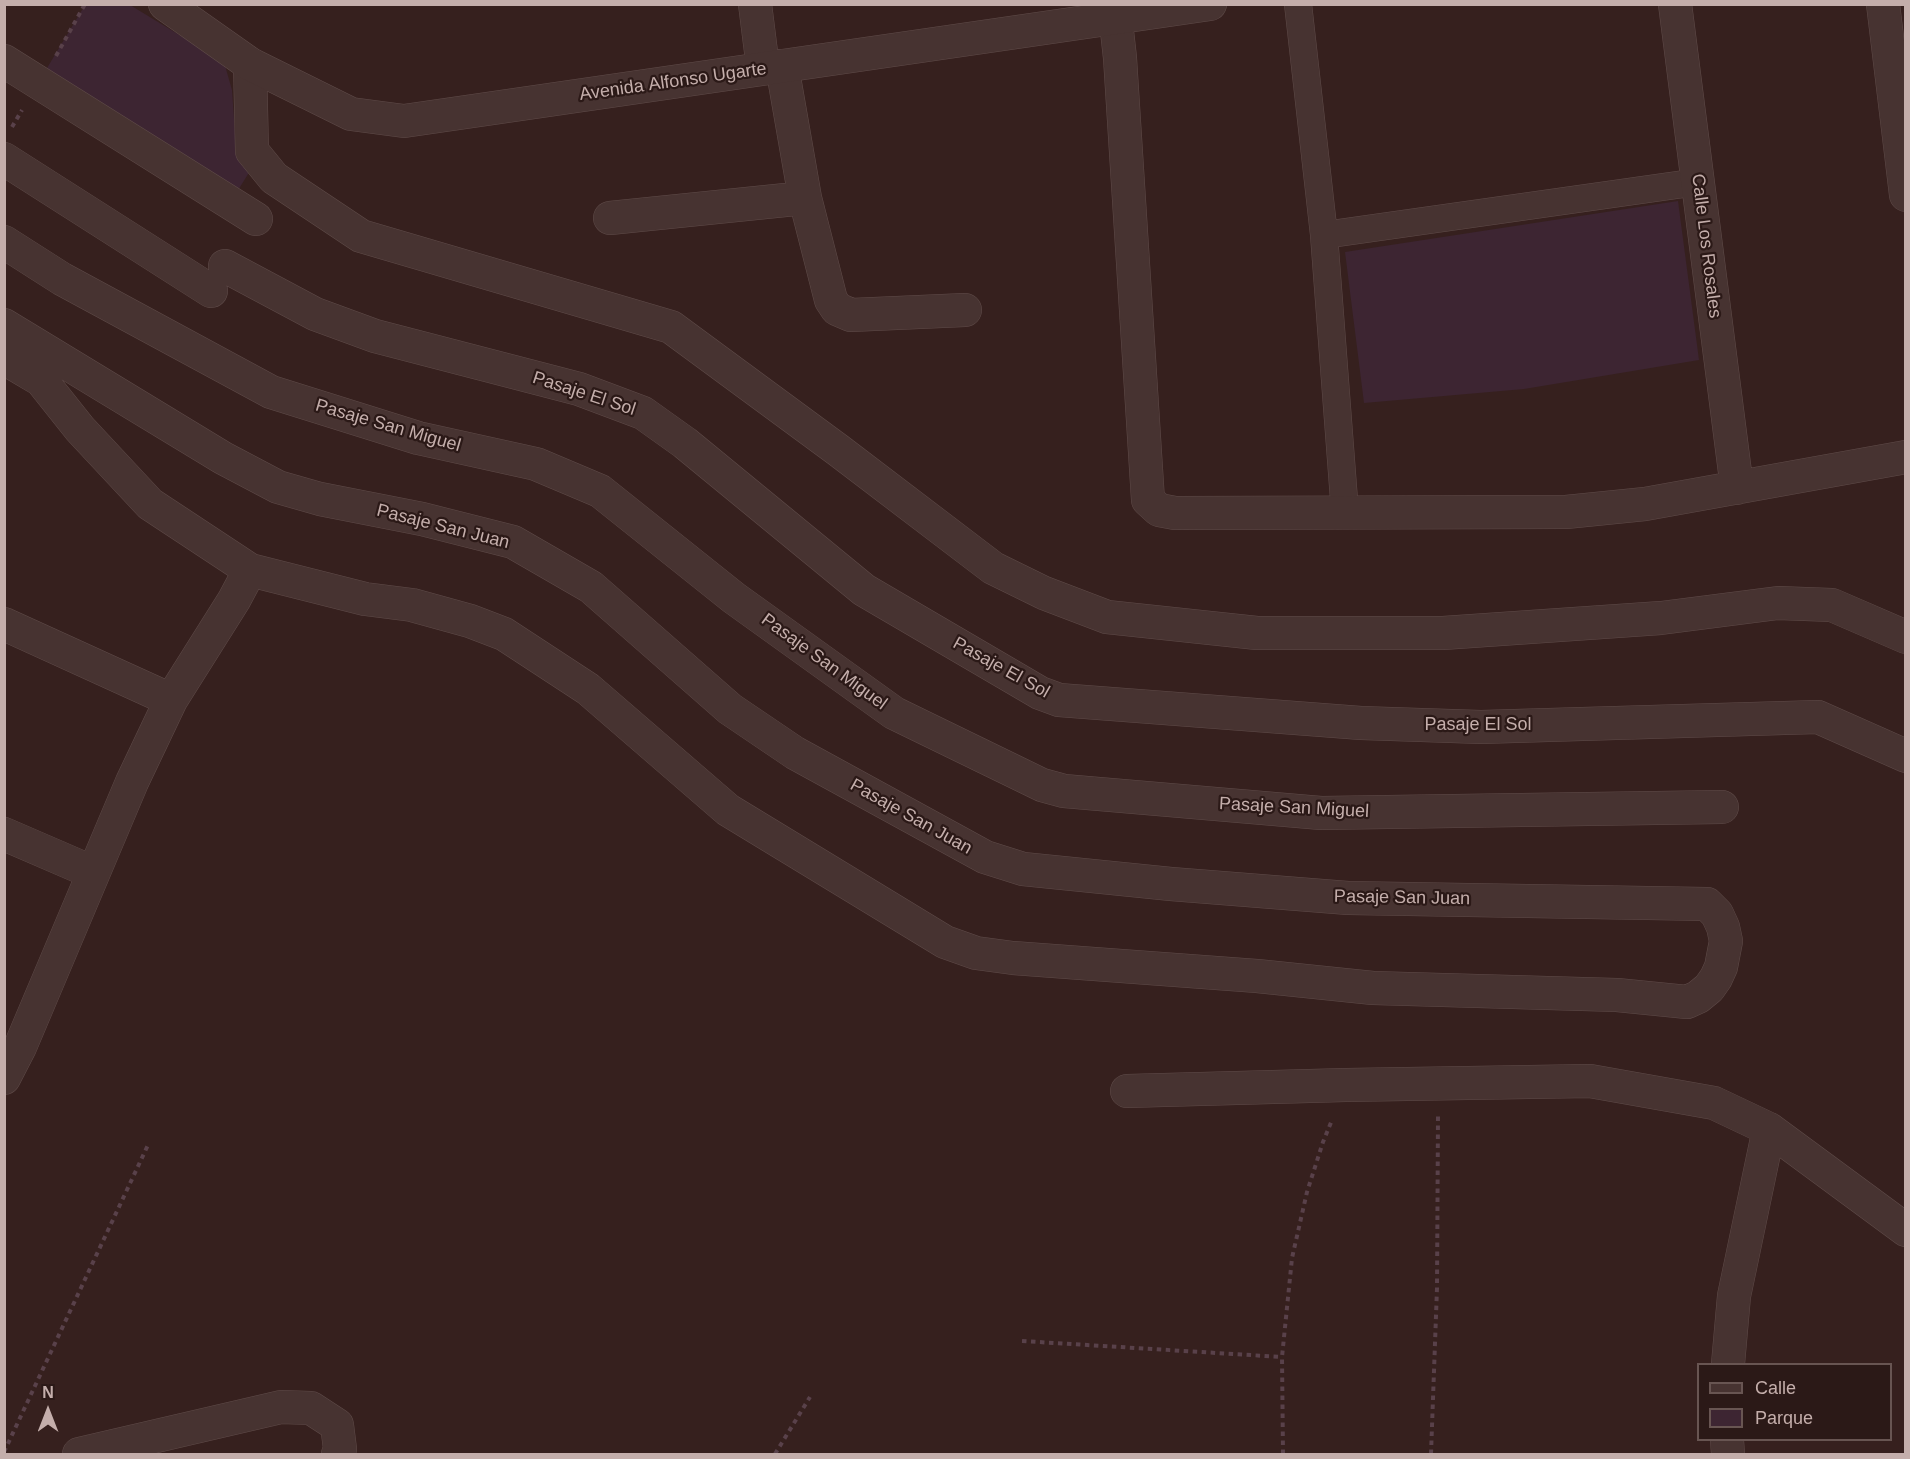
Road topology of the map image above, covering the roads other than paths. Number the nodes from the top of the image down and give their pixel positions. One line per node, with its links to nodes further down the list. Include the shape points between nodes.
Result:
1 (165, 4): 9 (street, Avenida Alfonso Ugarte)
2 (755, 4): 10 (street)
3 (1210, 4): 7 (street, Avenida Alfonso Ugarte)
4 (1299, 4): 17 (street)
5 (1675, 4): 12 (street, Calle Los Rosales)
6 (1883, 4): 13 (street)
7 (1115, 11): 10 (street, Avenida Alfonso Ugarte); 24 (street, via 1148,500 1159,510 1175,513)
8 (4, 61): 16 (street)
9 (250, 64): 10 (street, Avenida Alfonso Ugarte, via 351,114 404,121); 27 (street, via 252,151 274,178 361,236 671,327 993,568 1107,617 1257,633 1443,633 1661,618 1778,603 1832,605)
10 (773, 67): 14 (street)
11 (4, 159): 29 (street, Pasaje El Sol, via 218,278 375,336 579,389 643,413 864,590 1040,693 1059,700 1360,723 1481,727 1818,717)
12 (1698, 182): 17 (street); 23 (street, Calle Los Rosales)
13 (1905, 195)
14 (805, 198): 15 (street); 19 (street, via 831,300 837,309 851,315)
15 (610, 218)
16 (256, 219)
17 (1324, 235): 24 (street)
18 (4, 242): 30 (street, Pasaje San Miguel, via 62,279 271,392 418,438 536,464 600,491 735,598 894,713 1042,785 1064,791 1321,813)
19 (964, 310)
20 (4, 325): 25 (street, Pasaje San Juan, via 223,458 278,487 513,542 591,587 730,709 795,753 985,857 1023,868 1348,898 1707,904 1723,927 1724,955 1709,988 1687,1002 1617,995 1373,988 976,952 945,942 728,810 588,689 504,634 412,604 365,599)
21 (4, 358): 25 (street, via 41,380 80,429 150,504)
22 (1905, 457): 23 (street)
23 (1737, 488): 24 (street, via 1645,504 1566,512)
24 (1345, 513)
25 (250, 570): 28 (street)
26 (4, 624): 28 (street)
27 (1905, 637)
28 (171, 700): 32 (street)
29 (1905, 756)
30 (1722, 807)
31 (4, 834): 32 (street)
32 (92, 872): 33 (street)
33 (12, 1044): 34 (street)
34 (4, 1078)
35 (1127, 1091): 36 (street, via 1590,1081 1714,1103)
36 (1769, 1129): 37 (street); 38 (street, via 1734,1296)
37 (1905, 1230)
38 (1728, 1363)
39 (80, 1455): 40 (street, via 280,1407 311,1408 337,1425)
40 (338, 1455)

